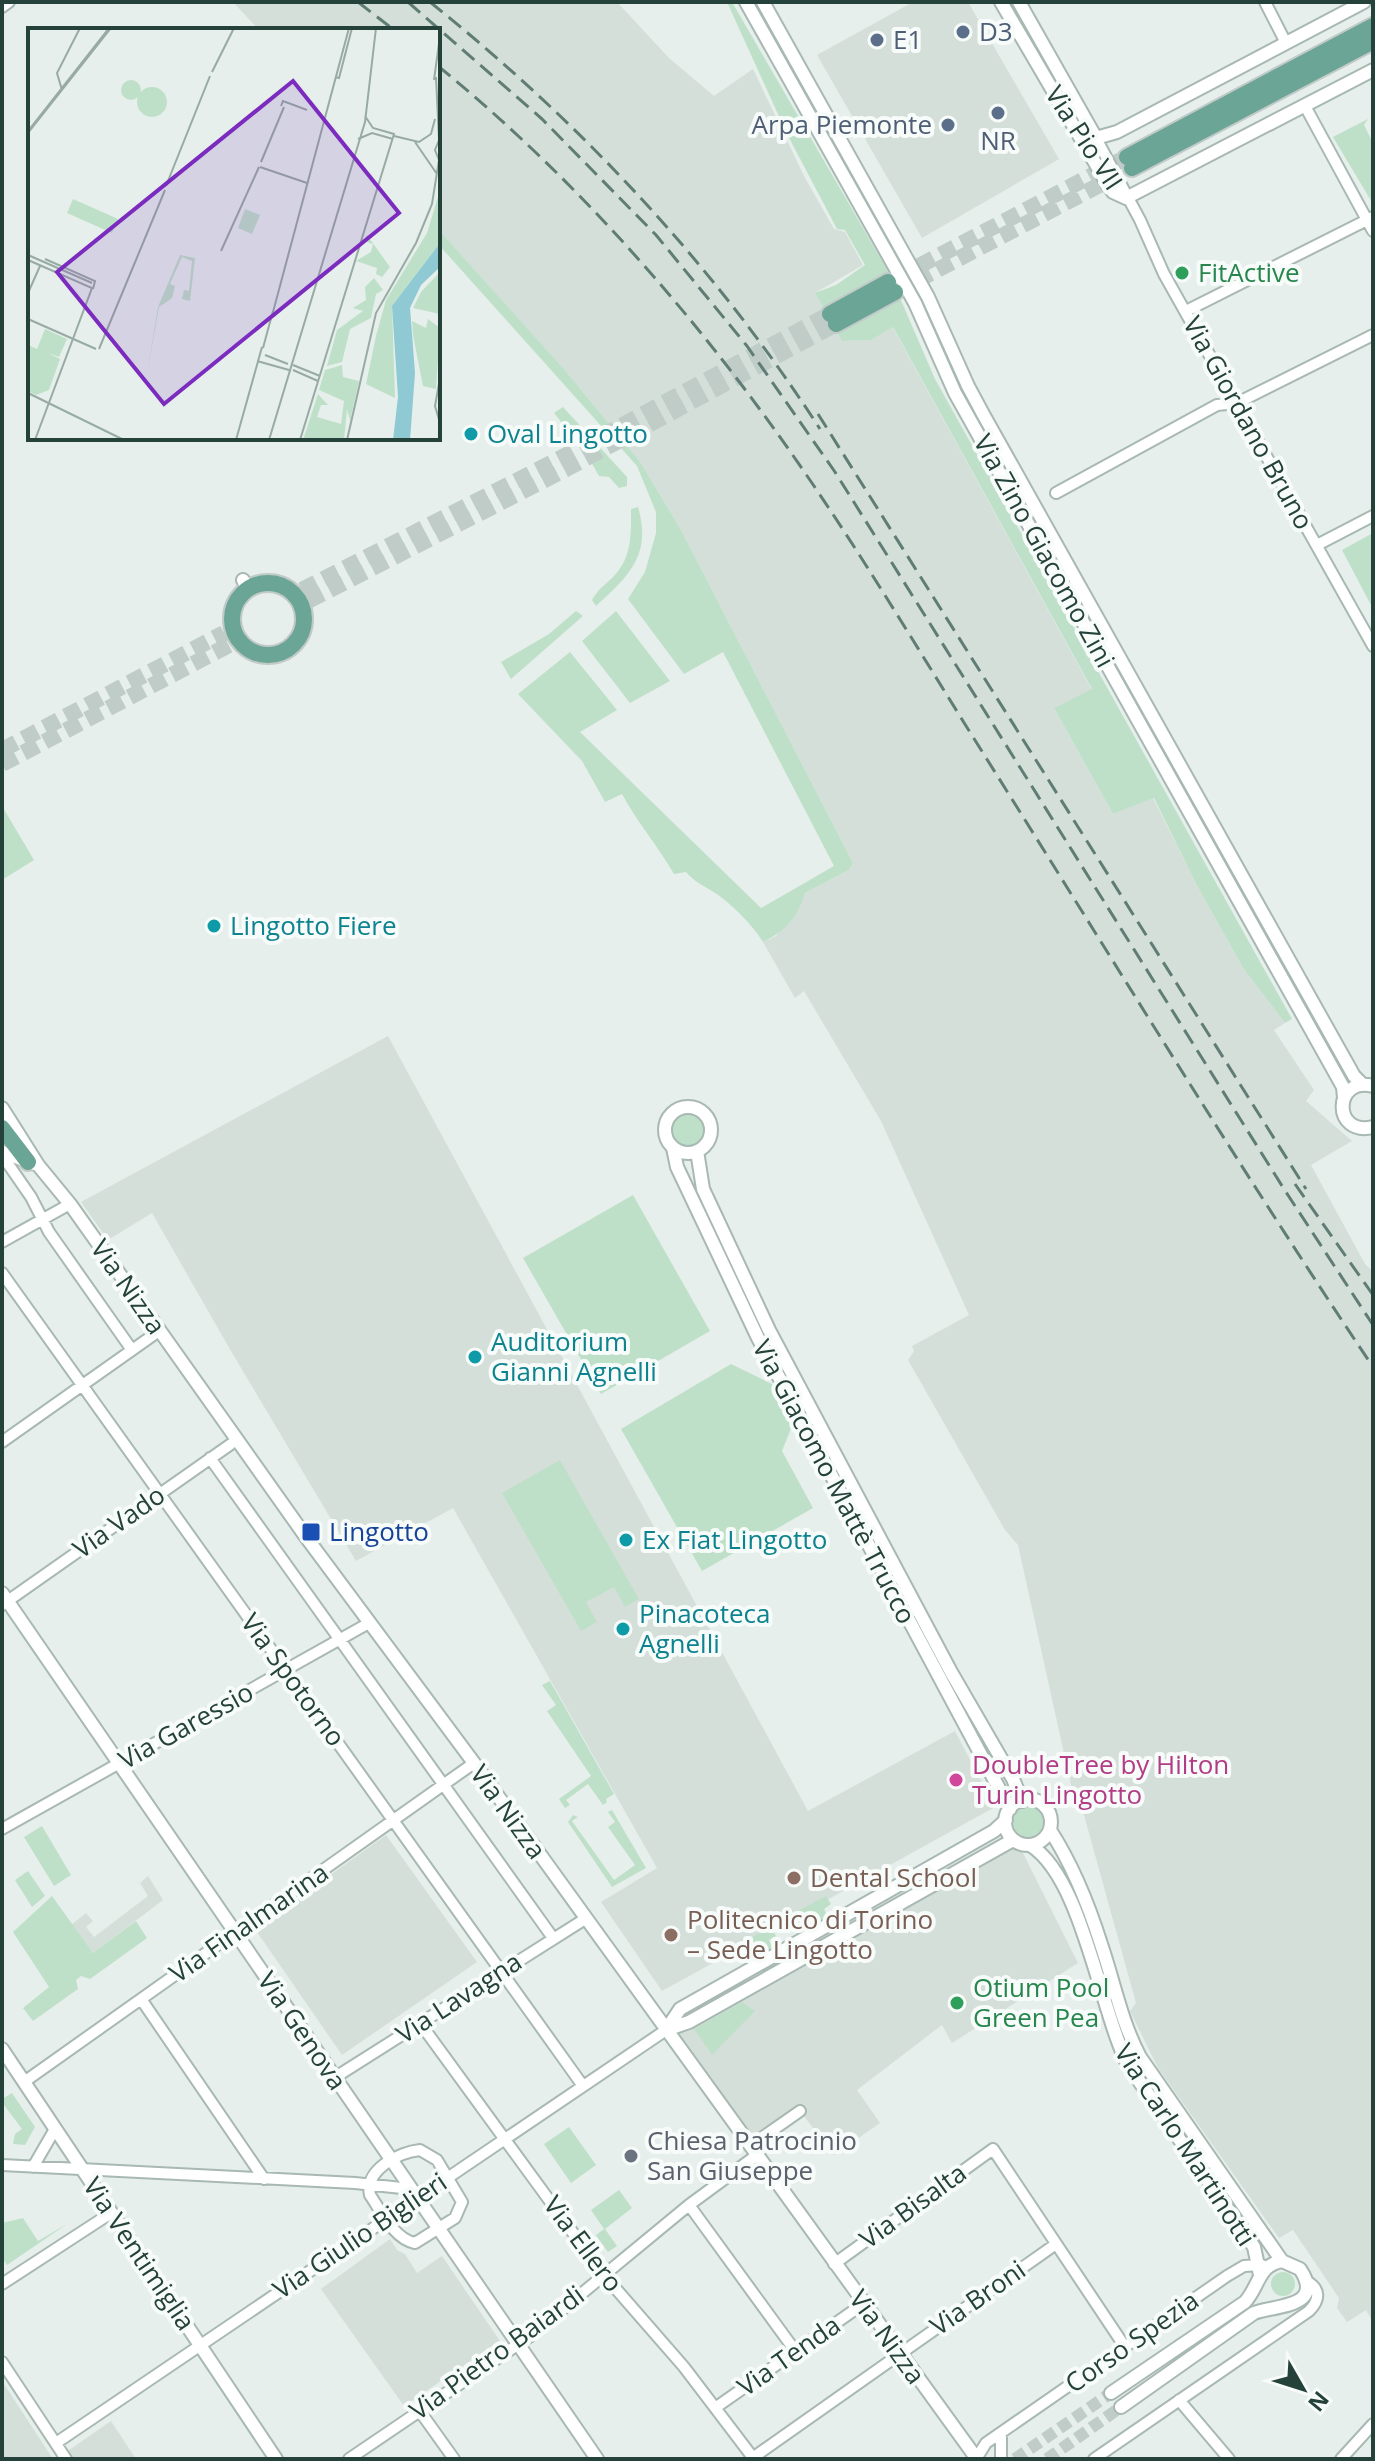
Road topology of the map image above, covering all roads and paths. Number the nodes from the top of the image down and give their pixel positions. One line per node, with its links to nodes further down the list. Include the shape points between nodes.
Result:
1 (9, 2): 8 (street)
2 (746, 2): 29 (street, Via Zino Giacomo Zini, via 915,303 955,393 1343,1087)
3 (763, 2): 28 (street, Via Zino Giacomo Zini, via 928,297 983,414 1354,1076)
4 (1001, 2): 15 (street, Via Pio VII, via 1108,185)
5 (1019, 2): 14 (street, Via Pio VII)
6 (1265, 2): 11 (street)
7 (1364, 2): 11 (street)
8 (2, 7)
9 (1373, 26): 10 (main road, via 1129,162)
10 (1373, 41)
11 (1286, 43): 14 (street, via 1117,132)
12 (1373, 70): 13 (street)
13 (1305, 106): 15 (street); 16 (street)
14 (1096, 138): 15 (street, Via Pio VII)
15 (1129, 198): 19 (street, Via Giordano Bruno)
16 (1370, 219): 17 (street); 19 (street)
17 (1373, 231)
18 (892, 287): 20 (main road)
19 (1186, 311): 22 (street, Via Giordano Bruno)
20 (833, 319)
21 (1373, 335): 22 (street)
22 (1237, 403): 23 (street, via 1217,405); 25 (street, Via Giordano Bruno)
23 (1056, 493)
24 (1373, 516): 25 (street)
25 (1317, 545): 27 (street, Via Giordano Bruno)
26 (231, 636): 26 (main road, via 264,654 284,650 301,631 301,598 272,583 245,584 233,610)
27 (1373, 646)
28 (1368, 1085): 29 (street, via 1350,1090)
29 (1344, 1098): 32 (street, Via Zino Giacomo Zini, via 1345,1118)
30 (2, 1108): 37 (street, Via Nizza)
31 (2, 1128): 37 (main road)
32 (1367, 1128): 33 (street)
33 (1373, 1139)
34 (673, 1148): 35 (street); 35 (street, via 665,1135 669,1118 677,1110 692,1108 705,1115 710,1128); 57 (street, Via Giacomo Mattè Trucco, via 677,1167 758,1338)
35 (697, 1151): 56 (street, Via Giacomo Mattè Trucco, via 703,1189 769,1330)
36 (2, 1154): 37 (street, Via Nizza); 39 (street, Via Nizza)
37 (33, 1163): 38 (street, Via Nizza)
38 (70, 1204): 39 (street); 42 (street, Via Nizza)
39 (43, 1219): 40 (street); 43 (street, Via Nizza)
40 (2, 1242)
41 (2, 1273): 44 (street, Via Spotorno)
42 (159, 1331): 43 (street); 50 (street, Via Nizza)
43 (132, 1350): 44 (street)
44 (82, 1385): 45 (street); 48 (street, Via Spotorno)
45 (2, 1442)
46 (231, 1444): 47 (street, Via Vado)
47 (210, 1458): 48 (street, Via Vado); 51 (street)
48 (160, 1493): 49 (street, Via Vado); 52 (street, Via Spotorno)
49 (4, 1600): 54 (street, Via Genova)
50 (369, 1623): 51 (street, Via Garessio); 53 (street, Via Nizza)
51 (341, 1640): 52 (street, Via Garessio); 55 (street)
52 (286, 1671): 54 (street, Via Garessio); 58 (street, Via Spotorno)
53 (474, 1763): 55 (street, Via Finalmarina); 63 (street, Via Nizza)
54 (118, 1764): 59 (street, Via Garessio); 64 (street, Via Genova)
55 (442, 1784): 58 (street, Via Finalmarina); 65 (street)
56 (1022, 1801): 57 (street); 60 (street, via 1044,1806)
57 (1008, 1814): 61 (street, via 1006,1827); 69 (street, via 994,1831 680,2009)
58 (393, 1820): 64 (street, Via Finalmarina); 66 (street, Via Spotorno)
59 (2, 1829)
60 (1050, 1830): 62 (street); 91 (street, Via Carlo Martinotti, via 1087,1904 1140,2057)
61 (1013, 1840): 62 (street); 69 (street, via 689,2022)
62 (1030, 1845): 93 (street, Via Carlo Martinotti, via 1046,1859 1074,1909 1128,2065 1254,2247)
63 (585, 1919): 65 (street, Via Lavagna); 69 (street, Via Nizza)
64 (234, 1933): 67 (street, Via Finalmarina); 71 (street, Via Genova)
65 (553, 1938): 66 (street, Via Lavagna)
66 (502, 1971): 68 (street, Via Lavagna); 73 (street, Via Spotorno)
67 (141, 1999): 72 (street, Via Finalmarina); 83 (street)
68 (420, 2023): 71 (street, Via Lavagna); 76 (street, Via Ellero)
69 (666, 2030): 73 (street, Via Giulio Biglieri); 77 (street, Via Nizza)
70 (2, 2049): 72 (street, Via Ventimiglia)
71 (334, 2078): 78 (street, Via Genova)
72 (24, 2082): 75 (street, Via Ventimiglia)
73 (583, 2086): 76 (street, Via Giulio Biglieri)
74 (800, 2111): 77 (street, Via Pietro Baiardi)
75 (55, 2129): 80 (street); 81 (street, Via Ventimiglia)
76 (506, 2138): 82 (street, Via Giulio Biglieri); 94 (street, Via Ellero)
77 (753, 2151): 86 (street, Via Pietro Baiardi); 92 (street, Via Nizza)
78 (392, 2161): 82 (street, via 407,2152 426,2152); 84 (street); 85 (street, Via Genova)
79 (2, 2165): 80 (street)
80 (33, 2167): 81 (street)
81 (82, 2170): 83 (street); 87 (street, Via Ventimiglia)
82 (448, 2177): 85 (street, Via Giulio Biglieri); 89 (street, via 462,2202 455,2218)
83 (264, 2179): 84 (street)
84 (369, 2184): 85 (street); 88 (street, via 370,2195)
85 (414, 2193): 88 (street, Via Giulio Biglieri); 89 (street, Via Genova)
86 (689, 2205): 94 (street, Via Pietro Baiardi); 101 (street)
87 (111, 2213): 96 (street); 99 (street, Via Ventimiglia)
88 (387, 2219): 89 (street, via 411,2243); 99 (street, Via Giulio Biglieri)
89 (439, 2229): 98 (street, Via Genova)
90 (1056, 2244): 92 (street, Via Bisalta, via 993,2149); 100 (street); 102 (street, Via Broni)
91 (1282, 2261): 93 (street, Corso Spezia); 95 (street, via 1300,2269)
92 (834, 2264): 97 (street, Via Nizza)
93 (1261, 2268): 100 (street, Corso Spezia, via 1244,2266); 104 (street, via 1245,2302)
94 (603, 2274): 98 (street, Via Pietro Baiardi); 107 (street, Via Ellero)
95 (1306, 2281): 105 (street, via 1318,2294 1309,2311); 106 (street, via 1293,2306 1254,2313)
96 (2, 2284)
97 (863, 2304): 101 (street, Via Tenda); 102 (street, Via Nizza)
98 (518, 2344): 108 (street, Via Pietro Baiardi); 116 (street, Via Genova)
99 (200, 2345): 111 (street, Via Giulio Biglieri); 113 (street, Via Ventimiglia)
100 (1125, 2347): 110 (street, Corso Spezia)
101 (796, 2352): 107 (street, Via Tenda)
102 (899, 2353): 117 (street, Via Broni); 118 (street, Via Nizza)
103 (2, 2362): 111 (street)
104 (1111, 2393)
105 (1179, 2400): 120 (street); 121 (street)
106 (1121, 2407)
107 (715, 2408): 117 (street, Via Ellero)
108 (419, 2410): 114 (street, Via Pietro Baiardi); 115 (street)
109 (1373, 2424): 122 (street)
110 (1001, 2433): 118 (street, Corso Spezia, via 986,2443); 119 (street)
111 (56, 2443): 112 (street)
112 (66, 2459)
113 (276, 2459)
114 (349, 2459)
115 (454, 2459)
116 (597, 2459)
117 (753, 2459)
118 (977, 2459)
119 (1001, 2459)
120 (1094, 2459)
121 (1229, 2459)
122 (1341, 2459)

